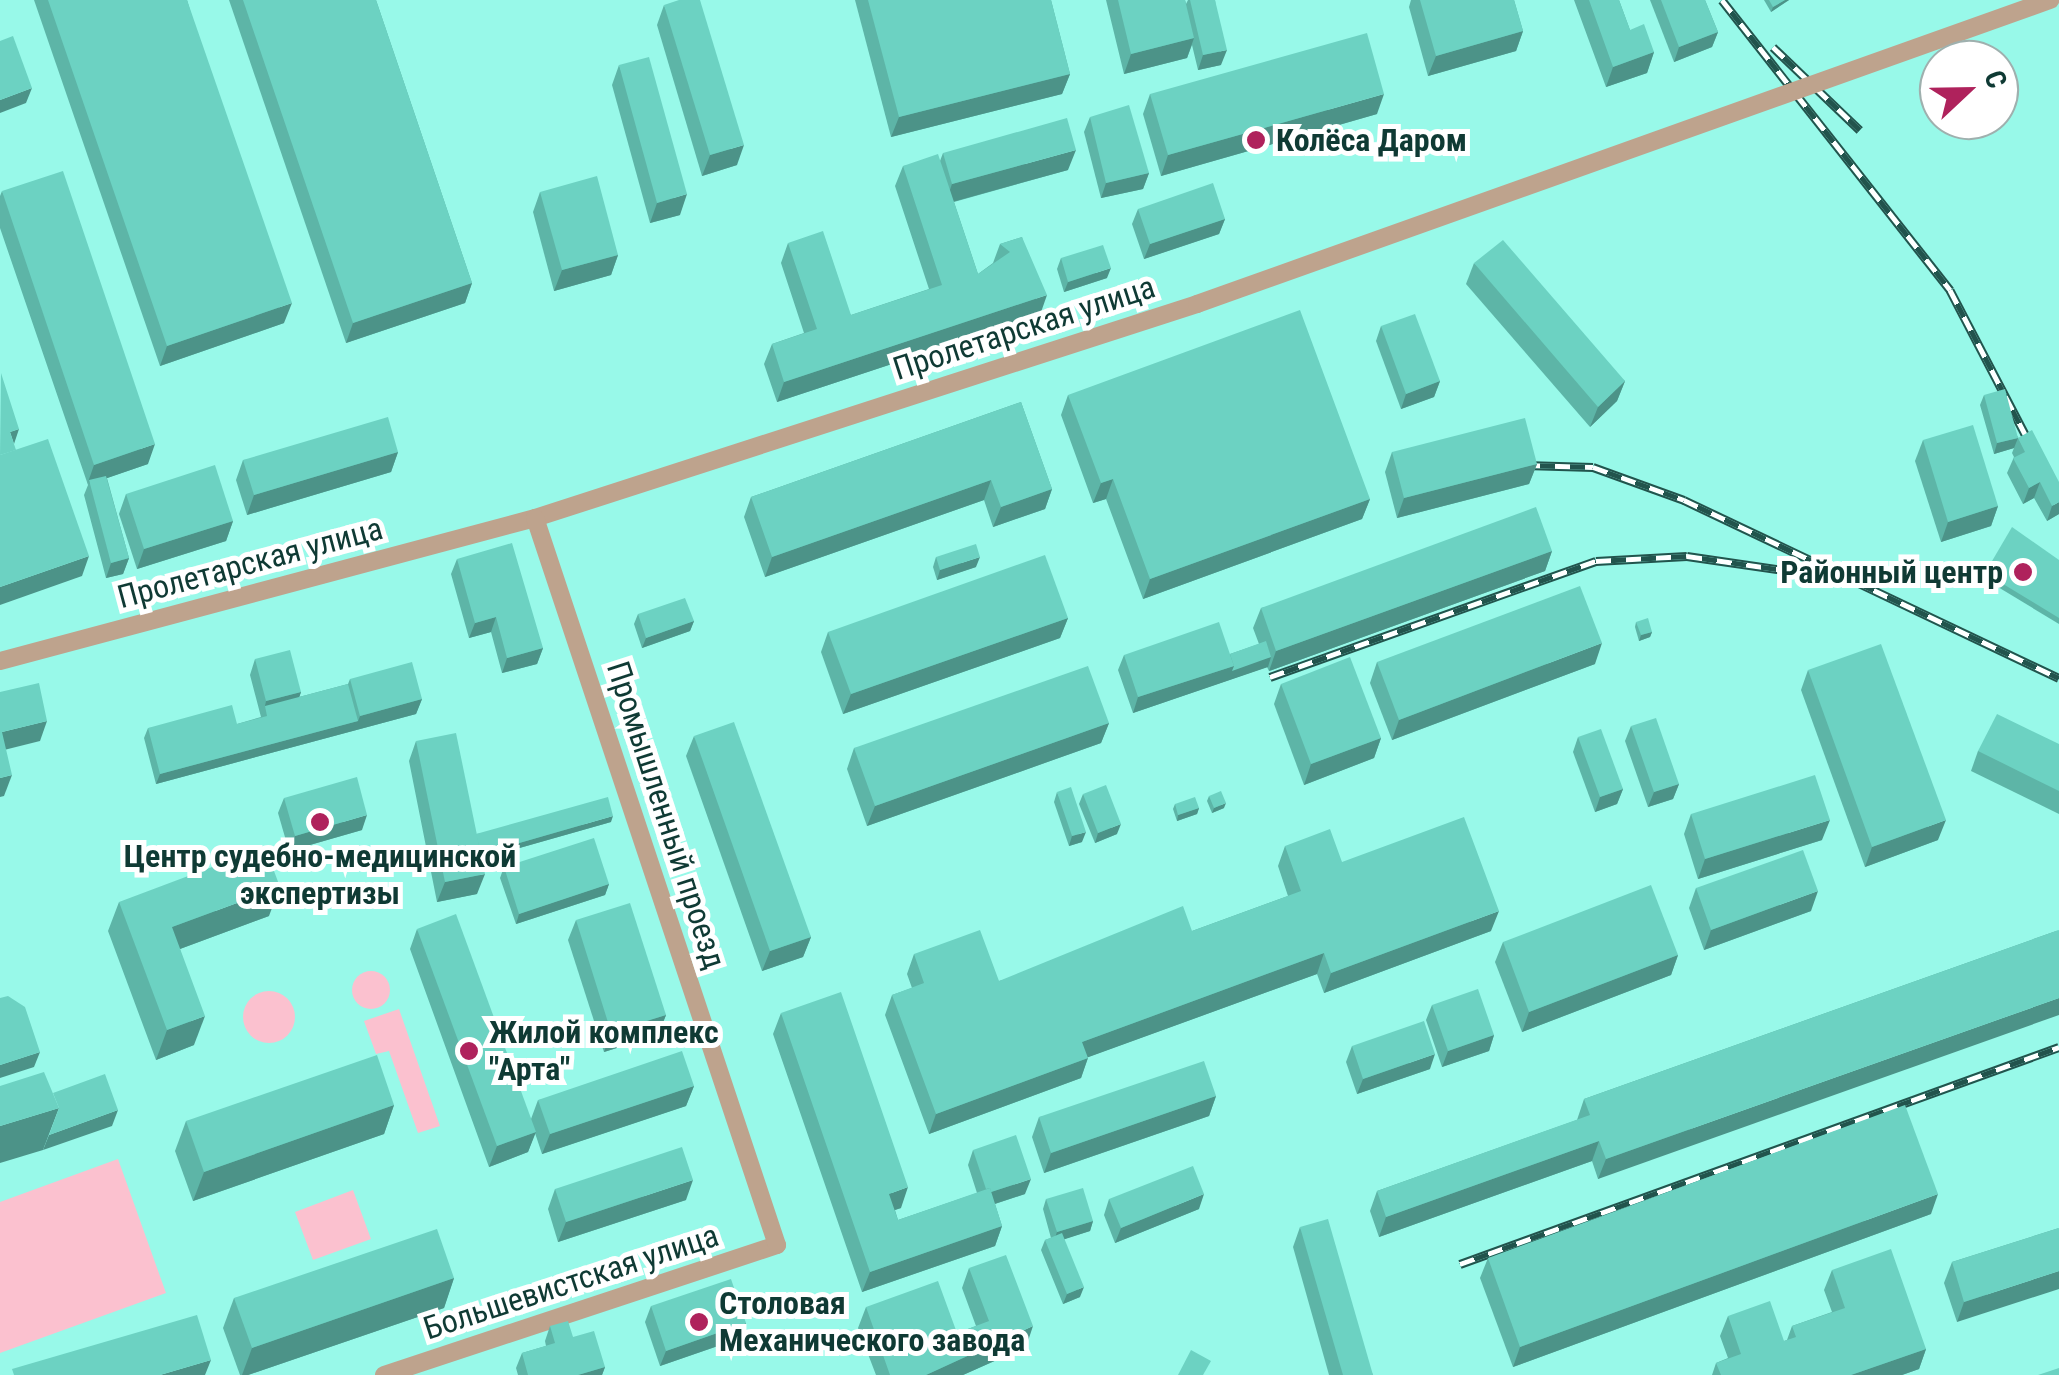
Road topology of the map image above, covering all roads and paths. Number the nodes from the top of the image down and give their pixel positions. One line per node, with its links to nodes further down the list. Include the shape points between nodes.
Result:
1 (2050, 0): 2 (street, Пролетарская улица, bridge, via 1196,304)
2 (535, 518): 3 (street, Пролетарская улица); 4 (street, Промышленный проезд)
3 (0, 661)
4 (777, 1246): 5 (street, Большевистская улица)
5 (384, 1375)

